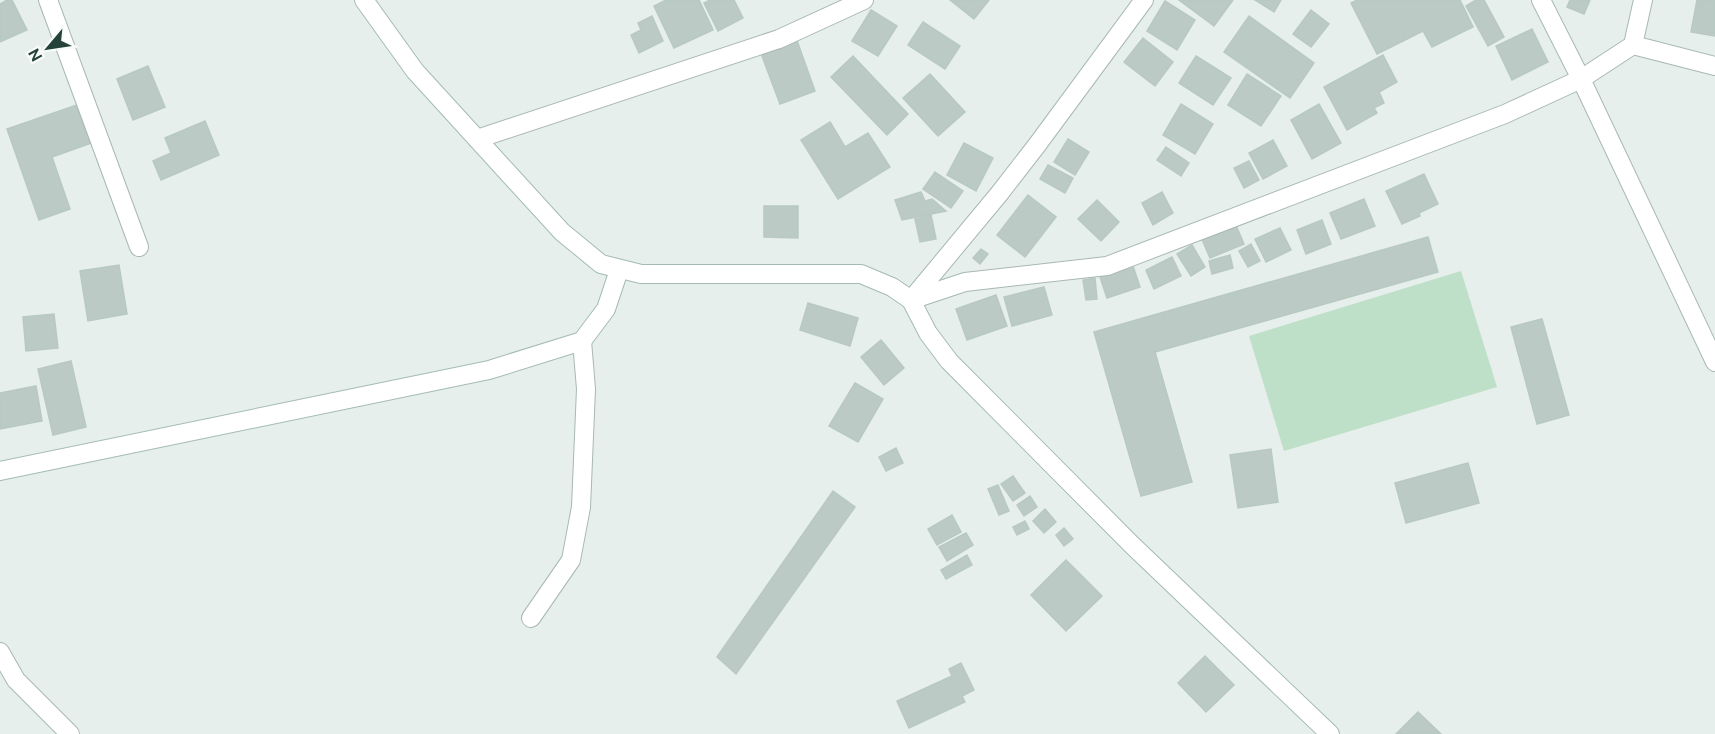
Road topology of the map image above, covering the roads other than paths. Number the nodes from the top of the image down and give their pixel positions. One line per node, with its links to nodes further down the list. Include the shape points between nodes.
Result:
1 (48, 0): 11 (street)
2 (364, 0): 10 (street, via 415,71)
3 (864, 0): 10 (street, via 779,39)
4 (1144, 0): 13 (street, via 999,194)
5 (1541, 0): 9 (street)
6 (1643, 0): 7 (street)
7 (1633, 45): 8 (street); 9 (street)
8 (1715, 66)
9 (1581, 79): 13 (street, via 1505,114 1107,266 965,282); 15 (street)
10 (477, 139): 12 (street, via 562,232 601,264)
11 (139, 247)
12 (620, 270): 13 (street, via 641,274 861,273); 14 (street, via 606,309)
13 (911, 300): 20 (street, via 928,333 949,361 1132,545)
14 (582, 342): 16 (street, via 489,370); 17 (street, via 586,389 581,507 571,560)
15 (1715, 362)
16 (0, 471)
17 (531, 618)
18 (0, 652): 19 (street, via 16,680)
19 (70, 734)
20 (1330, 734)

